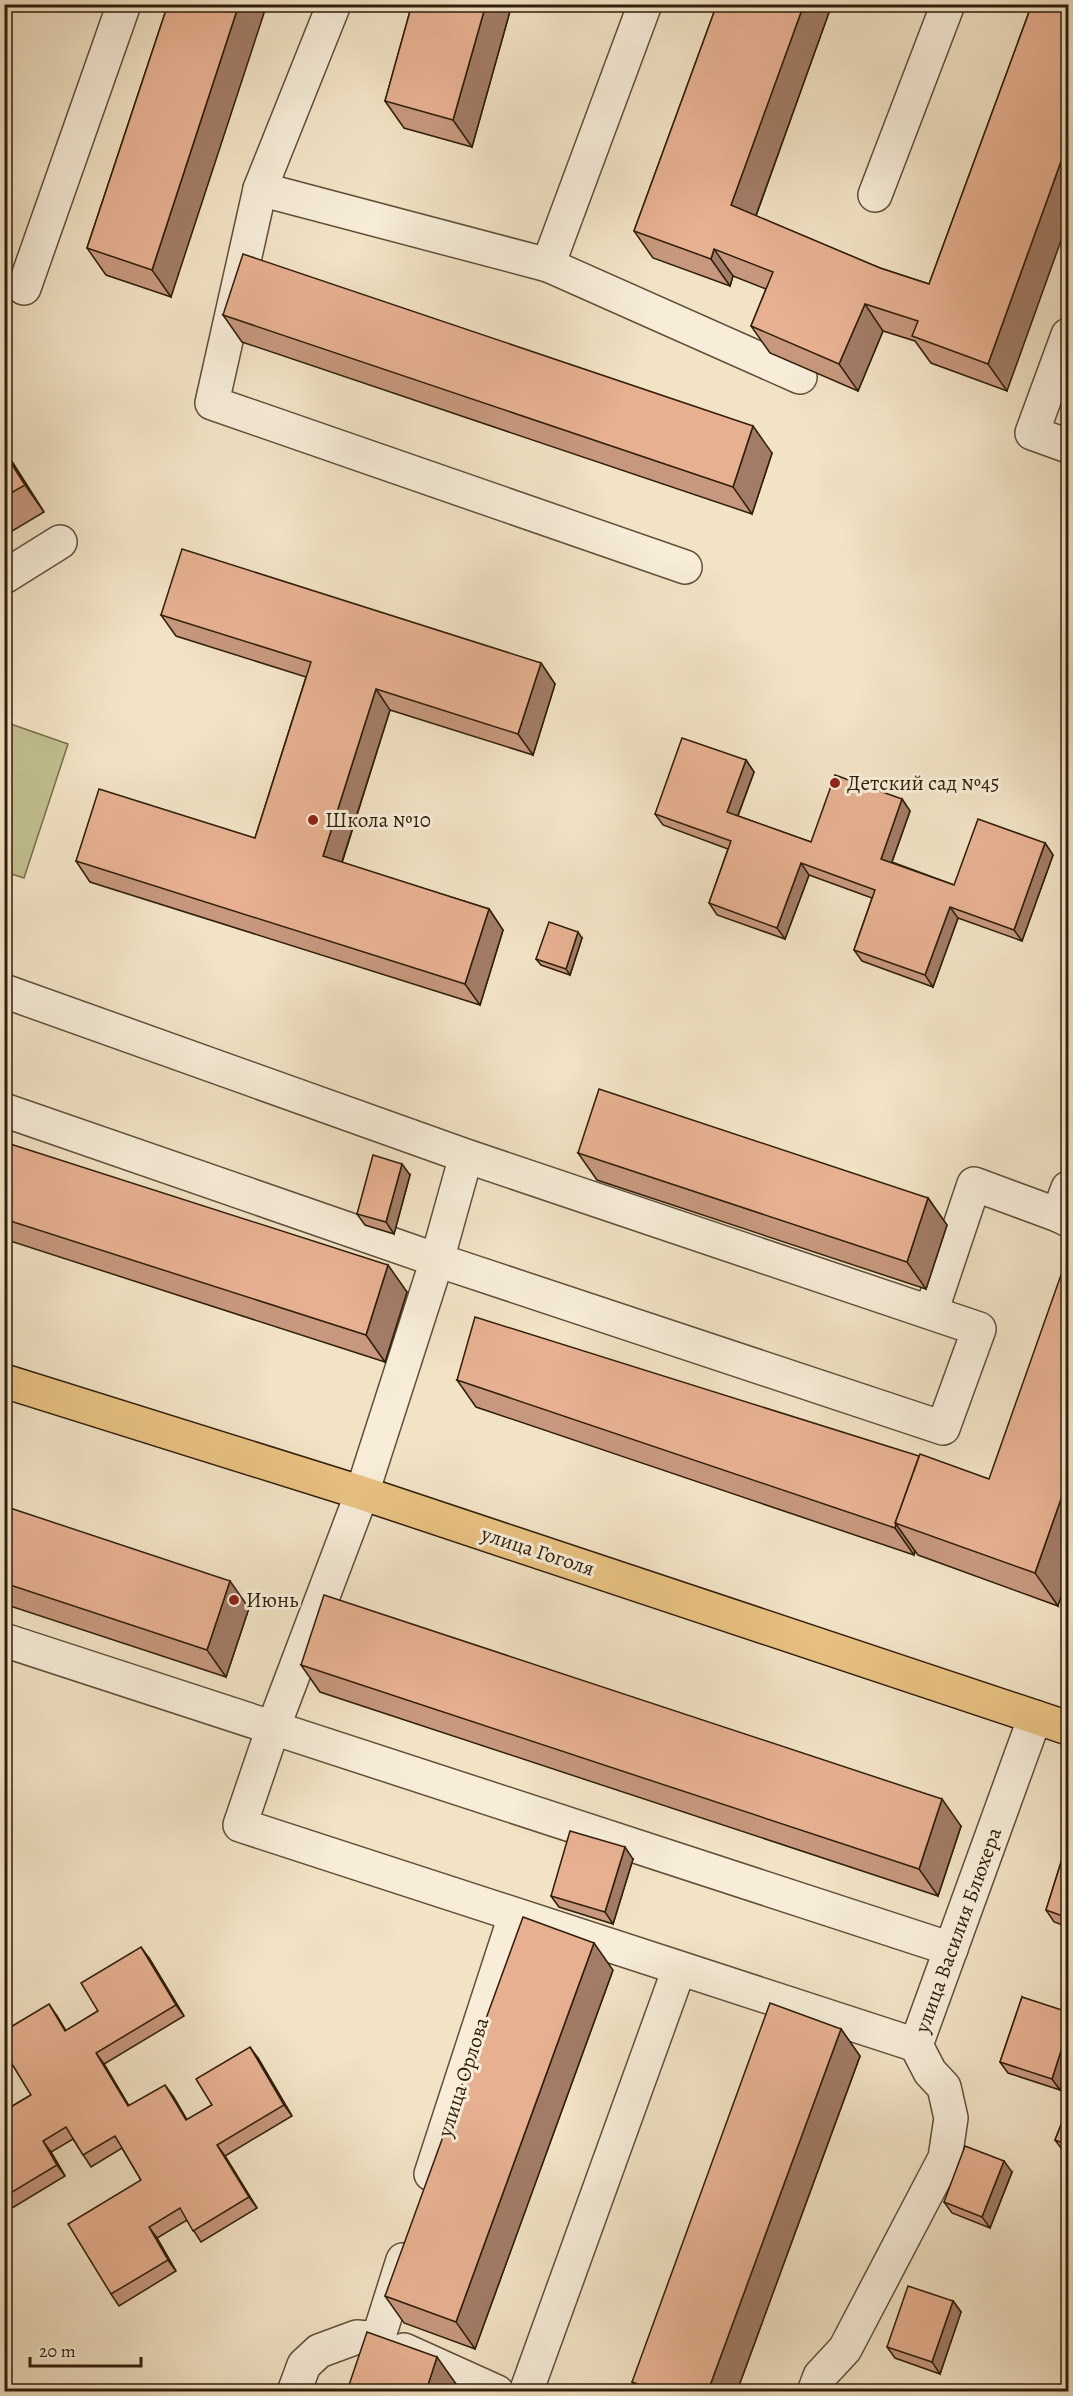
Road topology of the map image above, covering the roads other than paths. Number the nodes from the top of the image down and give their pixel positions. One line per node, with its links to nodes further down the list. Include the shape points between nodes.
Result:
1 (124, 4): 8 (street)
2 (334, 4): 5 (street)
3 (645, 4): 7 (street)
4 (948, 4): 6 (street)
5 (260, 189): 7 (street); 13 (street, via 212,403)
6 (875, 195)
7 (548, 265): 10 (street)
8 (24, 288)
9 (1068, 335): 11 (street, via 1032,433)
10 (800, 377)
11 (1068, 446)
12 (60, 542): 14 (street)
13 (685, 567)
14 (4, 577)
15 (4, 991): 17 (street)
16 (4, 1110): 19 (street)
17 (466, 1156): 19 (street); 20 (street)
18 (1065, 1208): 20 (street, via 974,1184)
19 (437, 1260): 20 (street, via 943,1428 979,1329); 22 (street)
20 (931, 1312)
21 (4, 1381): 22 (main road, улица Гоголя)
22 (362, 1493): 24 (main road, улица Гоголя); 25 (street)
23 (4, 1641): 25 (street)
24 (1035, 1717): 26 (main road, улица Гоголя); 28 (street, улица Василия Блюхера)
25 (273, 1728): 27 (street, via 240,1826); 28 (street)
26 (1068, 1728)
27 (515, 1916): 29 (street); 31 (street, улица Орлова)
28 (951, 1949): 30 (street, улица Василия Блюхера)
29 (679, 1969): 30 (street); 34 (street)
30 (916, 2045): 35 (street, улица Василия Блюхера, via 930,2072 944,2086 951,2118 945,2158 845,2349 820,2376)
31 (378, 2339): 32 (street, via 357,2337 319,2351 304,2365); 33 (street)
32 (294, 2391)
33 (497, 2391)
34 (526, 2391)
35 (814, 2391)

